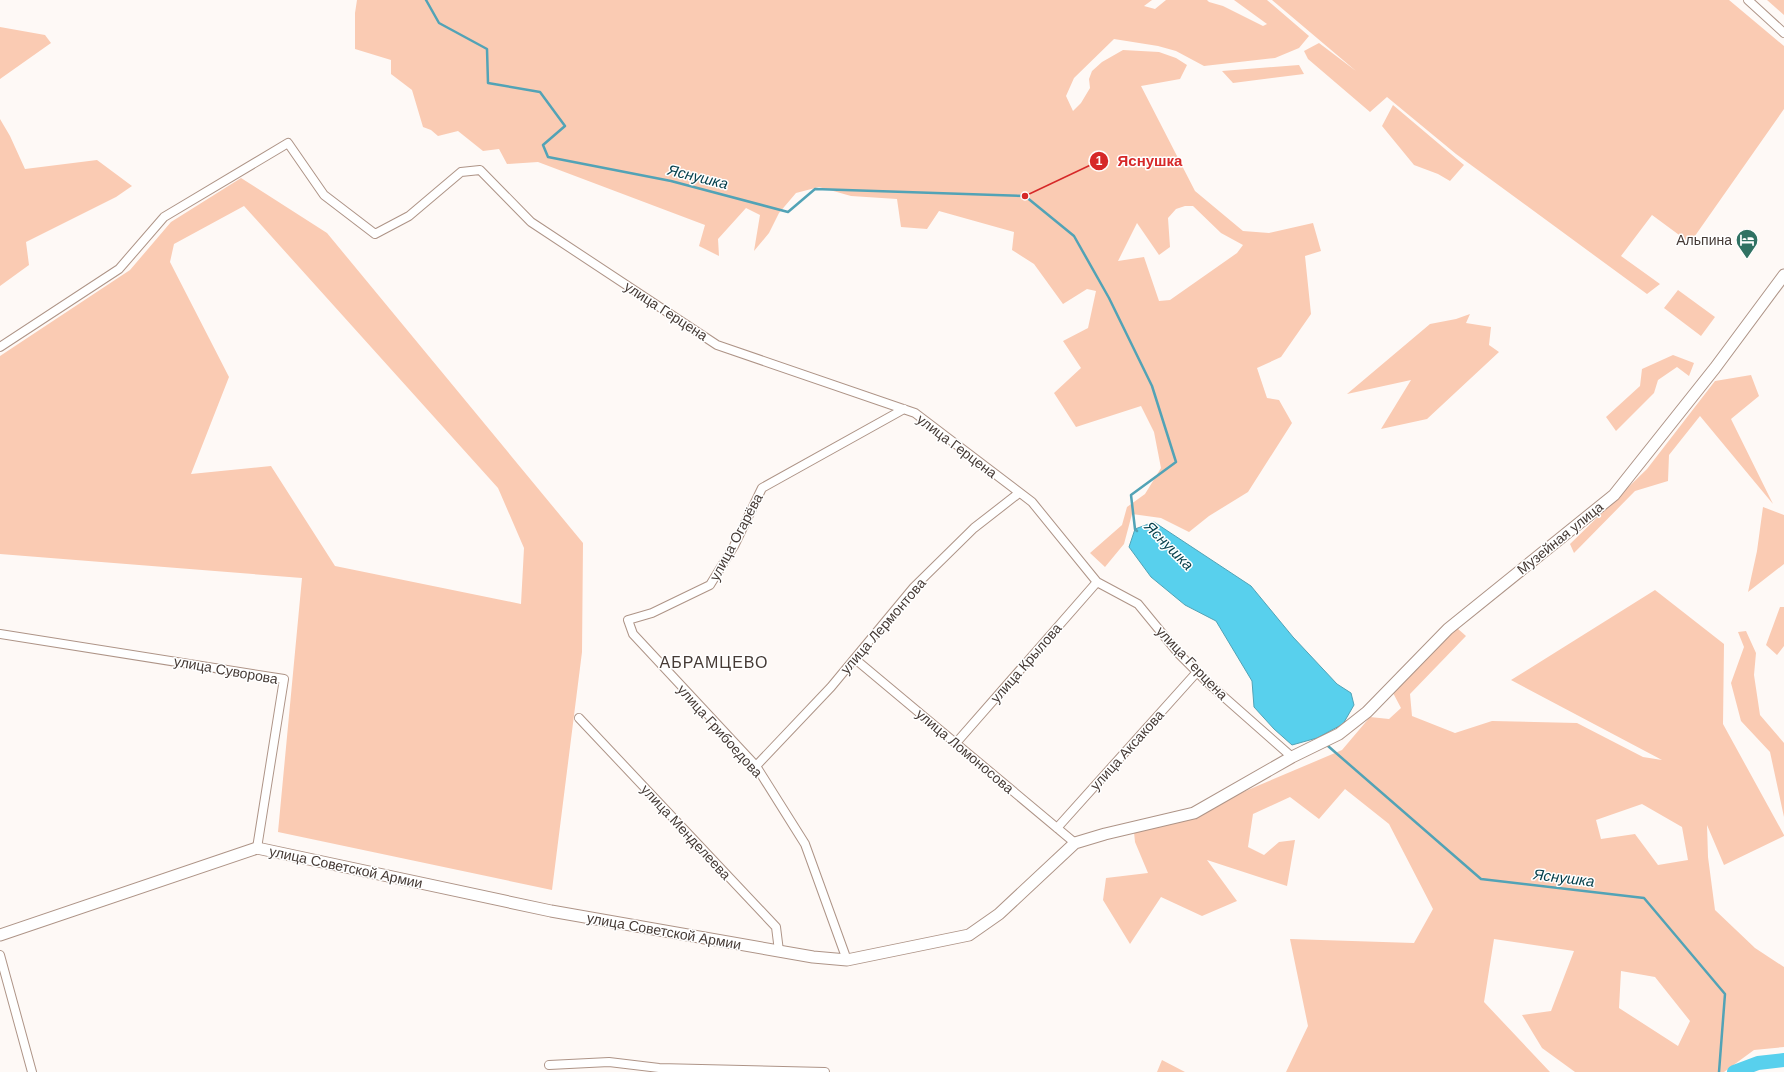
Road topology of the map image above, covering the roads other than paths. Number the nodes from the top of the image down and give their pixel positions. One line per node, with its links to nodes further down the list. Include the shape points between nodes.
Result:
1 (1748, 0): 2 (street)
2 (1784, 33)
3 (1784, 275): 14 (street, Музейная улица, via 1715,368 1614,495 1448,629 1361,716 1339,734)
4 (0, 347): 5 (street, улица Герцена, via 119,269 164,217 288,143 324,195 375,234 409,216 461,172 480,170 531,222 718,345)
5 (904, 410): 6 (street, улица Герцена, via 915,413); 8 (street, улица Огарёва, via 762,488 734,546 710,585 652,613)
6 (1019, 493): 7 (street, улица Герцена, via 1032,502); 10 (street, улица Лермонтова, via 974,528 914,587)
7 (1097, 582): 11 (street, улица Герцена, via 1138,604); 13 (street, улица Крылова)
8 (628, 620): 15 (street, улица Грибоедова, via 633,634)
9 (0, 634): 18 (street, улица Суворова, via 284,678)
10 (855, 659): 13 (street, улица Ломоносова); 15 (street, улица Лермонтова)
11 (1197, 672): 14 (street, улица Герцена); 16 (street, улица Аксакова)
12 (579, 718): 20 (street, улица Менделеева, via 776,927)
13 (956, 743): 16 (street, улица Ломоносова)
14 (1292, 757): 17 (street, улица Советской Армии, via 1194,813)
15 (756, 766): 22 (street, улица Грибоедова, via 805,844)
16 (1057, 828): 17 (street, улица Ломоносова)
17 (1075, 843): 22 (street, улица Советской Армии, via 999,914 968,936)
18 (257, 848): 19 (street, улица Советской Армии); 20 (street, улица Советской Армии, via 551,911)
19 (0, 935)
20 (779, 951): 22 (street, улица Советской Армии, via 813,958)
21 (0, 955): 24 (street)
22 (847, 960)
23 (549, 1065): 25 (street, via 608,1062 659,1068)
24 (32, 1072)
25 (825, 1072)

